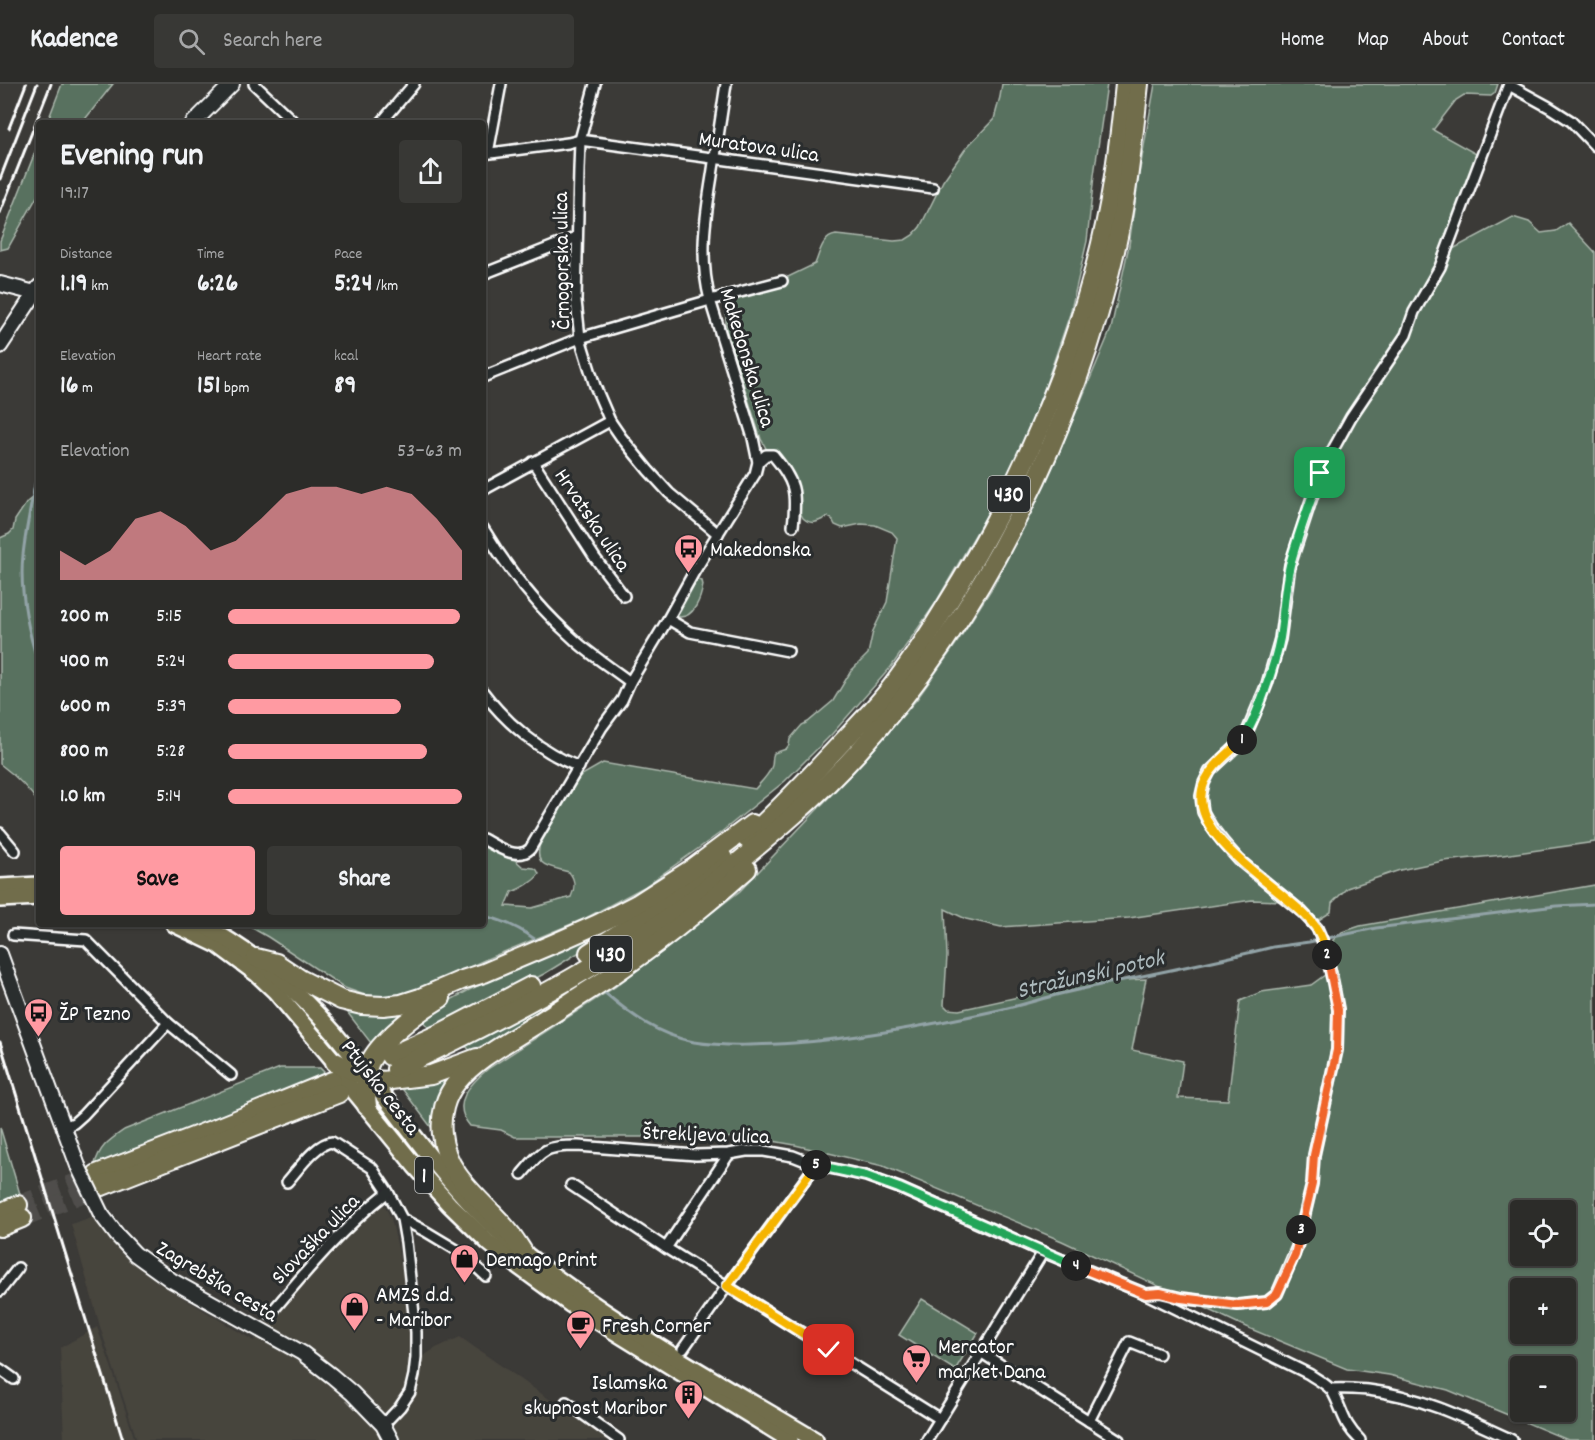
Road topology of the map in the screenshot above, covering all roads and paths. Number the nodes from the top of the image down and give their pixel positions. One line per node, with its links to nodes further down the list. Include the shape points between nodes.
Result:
1 (231, 84): 11 (street)
2 (254, 84): 12 (street)
3 (414, 84): 13 (street)
4 (501, 84): 17 (street)
5 (594, 84): 15 (street, Črnogorska ulica)
6 (726, 84): 19 (street, Makedonska ulica)
7 (1125, 84): 44 (highway, 430, via 1112,191 1095,269 1056,390 1017,478 969,569 896,682)
8 (1138, 84): 14 (highway, 430)
9 (1149, 84): 14 (highway)
10 (1509, 85): 16 (street, via 1571,122); 84 (street, via 1440,267 1414,312 1406,335 1351,417 1320,473 1290,565 1280,639 1267,684 1247,732 1210,771 1201,796 1203,812 1224,843 1302,912 1317,928 1325,947 1338,1010 1337,1050 1297,1247 1277,1294 1267,1302 1238,1305)
11 (196, 120)
12 (292, 120)
13 (384, 120)
14 (1135, 127): 44 (highway, 430, via 1127,192 1097,318 1072,396 1019,514 984,579 900,701 857,753)
15 (580, 140): 18 (street, Muratova ulica); 19 (street, Muratova ulica); 21 (street, Črnogorska ulica)
16 (1595, 146)
17 (486, 150)
18 (486, 154)
19 (715, 158): 20 (street, Muratova ulica); 27 (street, Makedonska ulica, via 704,244)
20 (933, 188)
21 (577, 237): 22 (street); 28 (street, Črnogorska ulica)
22 (486, 273)
23 (782, 281): 27 (street)
24 (0, 284): 25 (street)
25 (36, 291)
26 (36, 294): 29 (street)
27 (710, 300): 28 (street); 33 (street, Makedonska ulica)
28 (580, 338): 30 (street); 31 (street, Črnogorska ulica)
29 (0, 346)
30 (486, 376)
31 (610, 421): 32 (street); 37 (street, Črnogorska ulica, via 662,485)
32 (533, 462): 34 (street); 38 (street, Hrvatska ulica)
33 (758, 462): 35 (street, via 772,454 791,480 795,497); 37 (street, Makedonska ulica, via 755,474)
34 (486, 488)
35 (793, 526)
36 (486, 533): 41 (street, via 509,568 548,614 578,643)
37 (718, 534): 39 (street, Makedonska ulica)
38 (624, 596)
39 (668, 619): 40 (street, via 690,632); 41 (street, Makedonska ulica)
40 (788, 651)
41 (630, 682): 43 (street, Makedonska ulica)
42 (486, 696): 43 (street, via 519,730)
43 (579, 767): 46 (street, Makedonska ulica, via 524,854 506,851)
44 (798, 800): 57 (highway, via 638,904); 59 (highway, via 788,830 714,899 610,977); 61 (highway, 430, via 662,905 594,951)
45 (0, 833): 47 (street)
46 (486, 841)
47 (15, 851)
48 (36, 885): 49 (main road)
49 (0, 887)
50 (36, 897): 51 (main road)
51 (0, 899)
52 (180, 927): 60 (main road, Ptujska cesta / 1, via 218,945 257,974)
53 (206, 927): 56 (main road, Ptujska cesta / 1)
54 (12, 935): 58 (street, via 86,940)
55 (0, 954): 66 (street, Zagrebška cesta)
56 (256, 958): 57 (highway, via 276,963 334,997 362,1005 401,1004); 62 (main road, Ptujska cesta / 1, via 300,996)
57 (484, 973): 62 (highway, via 427,1007 395,1033 375,1054)
58 (168, 1023): 63 (street); 66 (street, via 83,1115)
59 (495, 1050): 62 (highway, via 431,1075 383,1081); 78 (highway, via 473,1066 449,1094 442,1134 457,1175)
60 (335, 1062): 62 (highway); 65 (main road, Ptujska cesta / 1)
61 (393, 1062)
62 (366, 1074): 65 (highway); 78 (main road, Ptujska cesta / 1, via 459,1191)
63 (231, 1075)
64 (335, 1087): 70 (highway)
65 (367, 1106): 98 (main road, Ptujska cesta / 1, via 449,1204 518,1266 570,1304)
66 (64, 1127): 95 (street, Zagrebška cesta, bridge, via 100,1215 135,1254 171,1280 302,1353 352,1393)
67 (729, 1154): 68 (street, Štrekljeva ulica, via 764,1151); 69 (street, Štrekljeva ulica, via 560,1146 538,1154); 77 (street)
68 (816, 1165): 79 (street, Štrekljeva ulica, via 899,1188); 82 (street)
69 (522, 1174)
70 (100, 1180)
71 (287, 1182): 73 (street, via 309,1157 332,1142 372,1168)
72 (571, 1185): 77 (street)
73 (388, 1192): 75 (street); 85 (street, Slovaška ulica, via 324,1251)
74 (0, 1213): 76 (highway, via 20,1212)
75 (402, 1220): 81 (street, via 460,1252); 95 (street, via 416,1357 410,1392)
76 (0, 1227)
77 (666, 1248): 82 (street)
78 (523, 1252): 99 (main road, Ptujska cesta / 1, via 651,1342)
79 (1043, 1252): 84 (street, Štrekljeva ulica); 87 (street)
80 (18, 1268): 83 (street)
81 (486, 1276)
82 (727, 1286): 86 (street); 93 (street)
83 (0, 1291)
84 (1146, 1294): 91 (street, Štrekljeva ulica, via 1309,1374)
85 (270, 1314)
86 (683, 1349)
87 (982, 1353): 93 (street); 94 (street)
88 (1159, 1354): 94 (street, via 1129,1342)
89 (0, 1369): 90 (street)
90 (14, 1379)
91 (1331, 1389): 102 (street, via 1342,1416); 103 (street, via 1416,1399)
92 (566, 1402): 97 (street)
93 (940, 1419): 100 (street)
94 (1089, 1421): 101 (street)
95 (383, 1425): 96 (street, Zagrebška cesta)
96 (391, 1440)
97 (619, 1440)
98 (790, 1440)
99 (815, 1440)
100 (927, 1440)
101 (1119, 1440)
102 (1360, 1440)
103 (1512, 1440)

